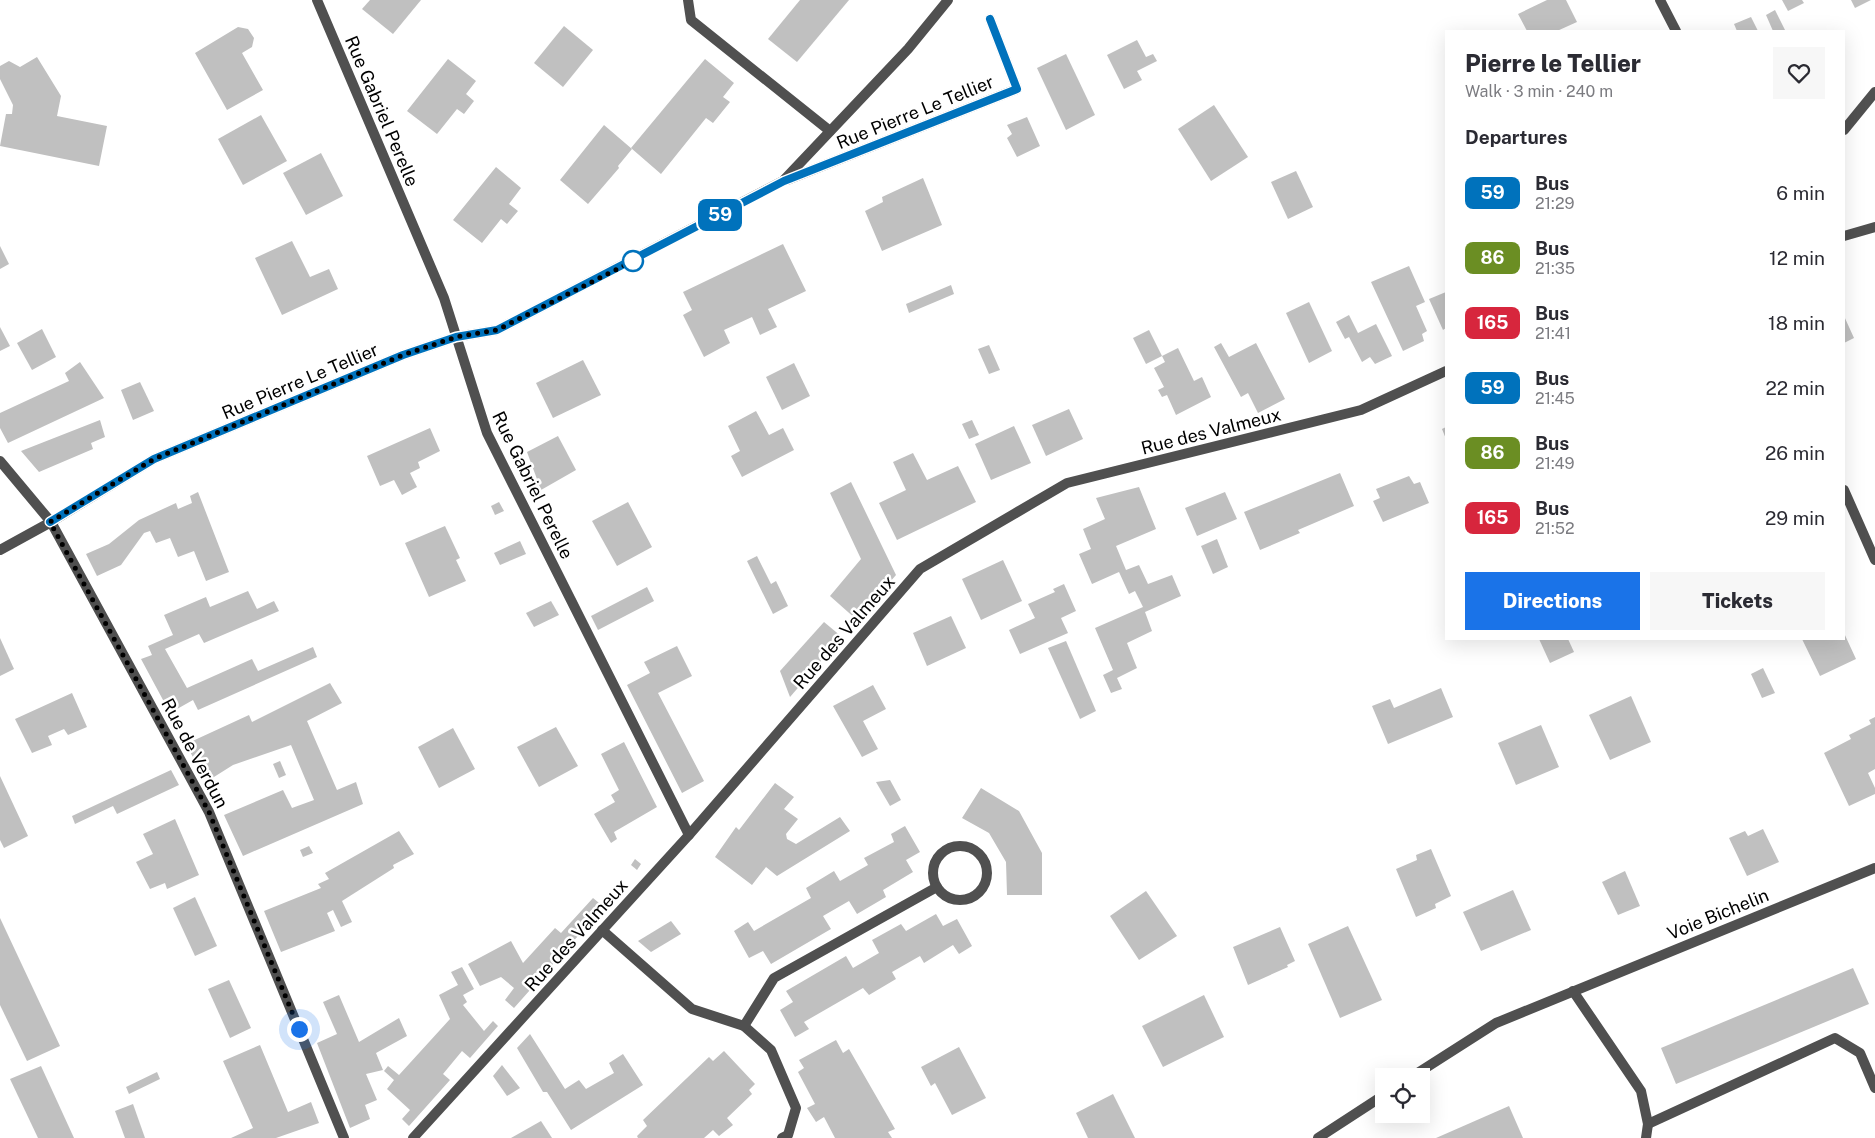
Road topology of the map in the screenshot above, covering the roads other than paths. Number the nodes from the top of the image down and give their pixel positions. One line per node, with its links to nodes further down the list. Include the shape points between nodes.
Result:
1 (317, 0): 13 (street, Rue Gabriel Perelle, via 444,298)
2 (688, 0): 9 (street, via 691,20)
3 (948, 0): 9 (street, Rue Pierre Le Tellier, via 908,49)
4 (1660, 0): 6 (street)
5 (990, 19): 10 (street, Rue Pierre Le Tellier, via 1017,89)
6 (1675, 30)
7 (1875, 92): 8 (street)
8 (1845, 129)
9 (830, 131): 10 (street, Rue Pierre Le Tellier)
10 (784, 181): 13 (street, Rue Pierre Le Tellier, via 497,330)
11 (1875, 227): 12 (street)
12 (1845, 236)
13 (456, 337): 17 (street, Rue Pierre Le Tellier, via 403,355 154,459); 20 (street, Rue Gabriel Perelle, via 487,433)
14 (1445, 371): 20 (street, Rue des Valmeux, via 1361,410 1067,483 920,570)
15 (0, 461): 17 (street, Rue de Verdun)
16 (1845, 492): 19 (street)
17 (50, 522): 18 (street, Rue Pierre Le Tellier); 30 (street, Rue de Verdun, via 209,812)
18 (0, 550)
19 (1875, 560)
20 (689, 834): 23 (street, Rue des Valmeux)
21 (1875, 868): 24 (street, Voie Bichelin)
22 (937, 887): 22 (street, via 942,894 959,900 975,895 986,882 987,873 981,857 967,847 958,846 942,854 934,870); 25 (street, via 774,978)
23 (602, 930): 25 (street, via 692,1009); 31 (street, Rue des Valmeux)
24 (1572, 991): 26 (street, Voie Bichelin, via 1496,1022); 29 (street, via 1641,1091)
25 (744, 1026): 32 (street, via 771,1050 796,1108 788,1135)
26 (1426, 1068)
27 (1875, 1088): 29 (street, via 1860,1053 1835,1038)
28 (1375, 1102): 33 (street)
29 (1648, 1124): 34 (street)
30 (344, 1138)
31 (413, 1138)
32 (782, 1138)
33 (1318, 1138)
34 (1646, 1138)

